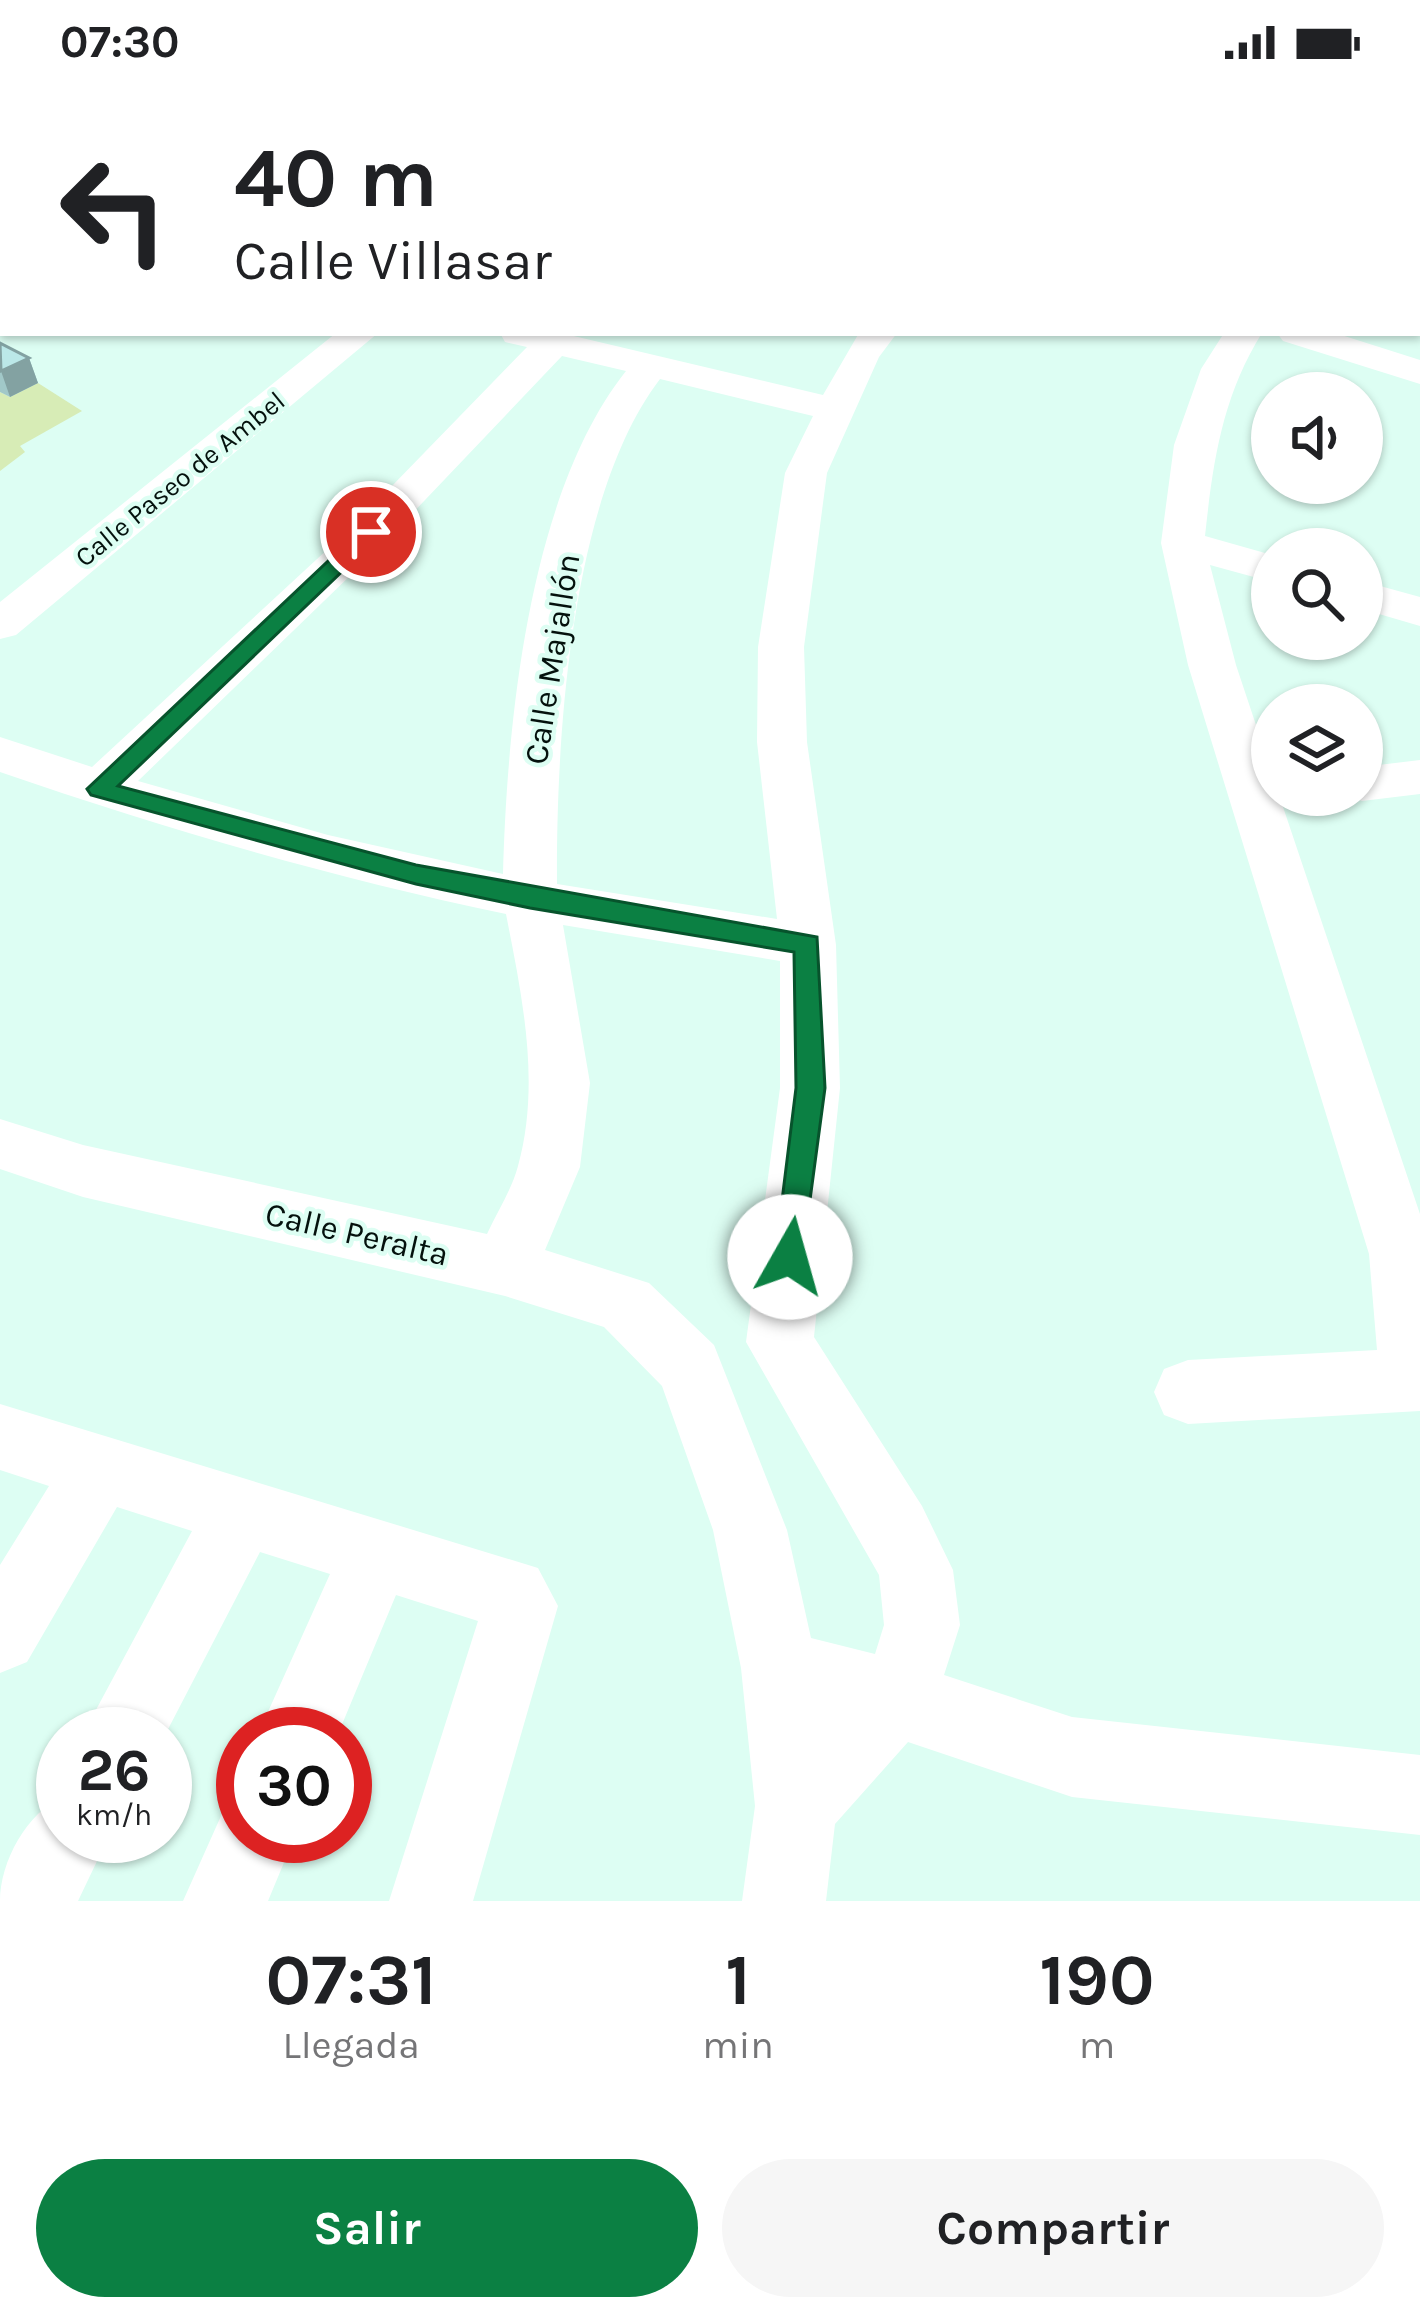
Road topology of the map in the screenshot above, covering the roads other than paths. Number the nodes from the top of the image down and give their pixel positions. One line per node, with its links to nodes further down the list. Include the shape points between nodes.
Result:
1 (355, 336): 13 (street, Calle Paseo de Ambel)
2 (876, 336): 8 (street)
3 (1241, 336): 9 (street, via 1220,369 1194,445)
4 (1306, 336): 7 (street)
5 (533, 338): 6 (street); 18 (street, via 371,532)
6 (650, 366): 8 (street); 20 (street, Calle Majallón, via 618,406 590,468 553,617 532,785)
7 (1420, 372)
8 (836, 410): 21 (street, via 806,473 781,647 782,742)
9 (1183, 543): 10 (street); 15 (street, via 1212,665)
10 (1251, 563)
11 (1383, 601): 12 (street)
12 (1420, 612)
13 (0, 625)
14 (0, 754): 18 (street)
15 (1251, 761)
16 (1420, 777): 17 (street)
17 (1383, 781)
18 (99, 789): 20 (street)
19 (1271, 816): 23 (street)
20 (530, 899): 21 (street); 24 (street, Calle Majallón, via 560,1083 550,1167)
21 (808, 944): 25 (street, via 810,1088)
22 (0, 1144): 24 (street, Calle Peralta, via 83,1171)
23 (1410, 1253): 27 (street)
24 (506, 1268): 26 (street, Calle Peralta, via 626,1304)
25 (780, 1342): 26 (street); 35 (street, via 916,1570 919,1644)
26 (690, 1367): 34 (street, via 750,1530)
27 (1417, 1379): 28 (street)
28 (1188, 1391)
29 (0, 1437): 30 (street)
30 (100, 1468): 31 (street); 33 (street)
31 (242, 1512): 32 (street); 36 (street)
32 (377, 1553): 37 (street); 44 (street, via 512,1594 520,1606)
33 (0, 1635)
34 (780, 1668): 35 (street); 39 (street)
35 (895, 1698): 38 (street, via 1072,1757); 39 (street)
36 (137, 1707)
37 (310, 1707)
38 (1420, 1795)
39 (796, 1806): 45 (street)
40 (53, 1863): 42 (street)
41 (242, 1863): 43 (street)
42 (33, 1901)
43 (225, 1901)
44 (431, 1901)
45 (784, 1901)

